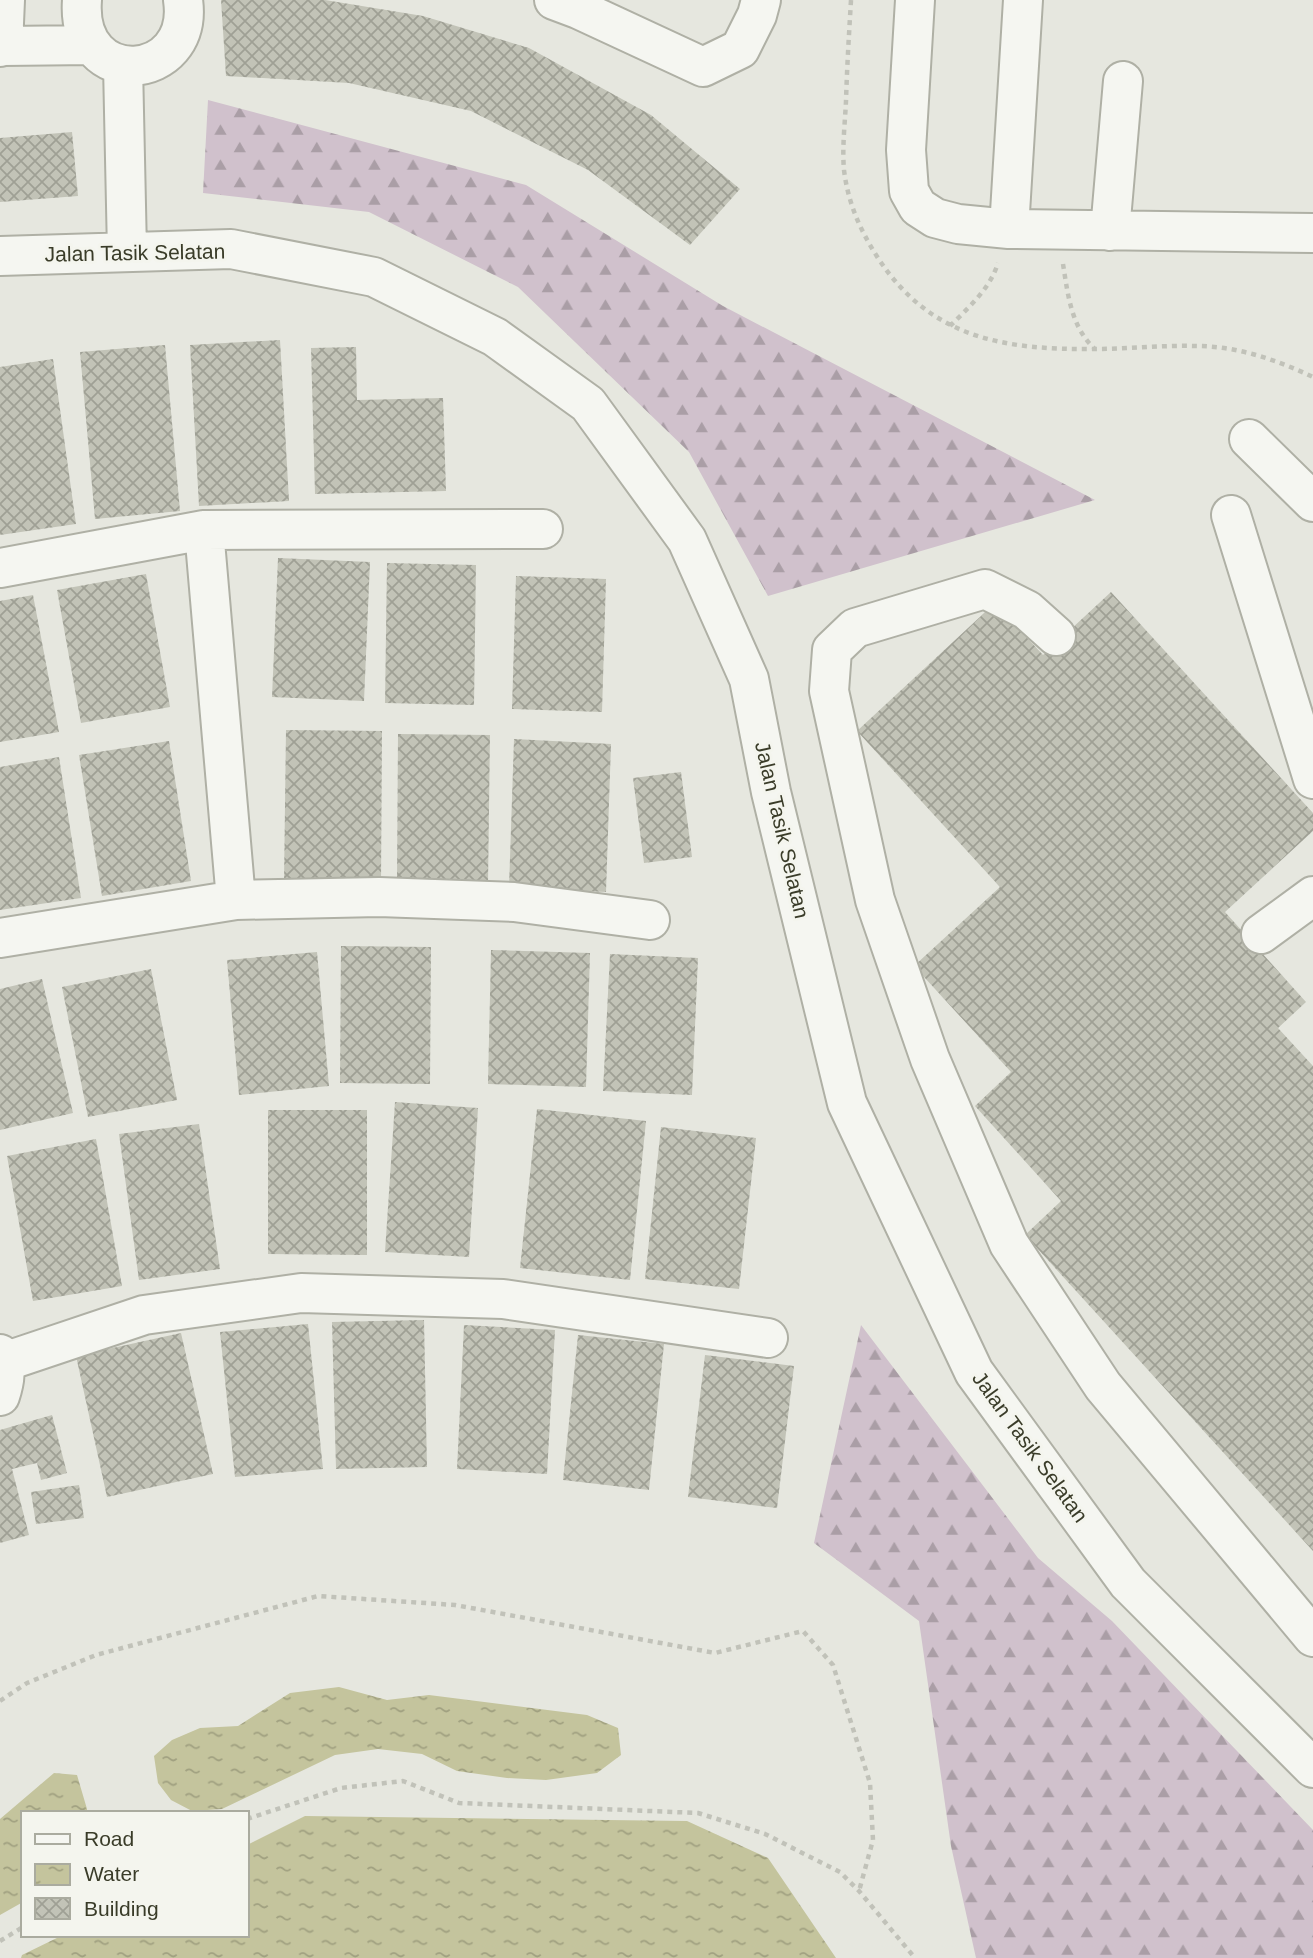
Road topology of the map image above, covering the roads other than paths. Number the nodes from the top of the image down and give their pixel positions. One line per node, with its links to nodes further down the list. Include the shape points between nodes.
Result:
1 (5, 0): 8 (street)
2 (82, 0): 9 (street, via 84,32)
3 (183, 0): 9 (street, via 180,35 157,60 141,65)
4 (554, 0): 5 (street, via 703,67 740,49)
5 (761, 0)
6 (915, 0): 11 (street, via 906,150 908,191 918,207 935,218)
7 (1023, 0): 11 (street)
8 (1, 46): 9 (street)
9 (108, 55): 14 (street)
10 (1123, 81): 12 (street)
11 (1009, 229): 12 (street)
12 (1110, 231): 13 (street)
13 (1313, 233)
14 (127, 252): 15 (street, Jalan Tasik Selatan); 32 (street, Jalan Tasik Selatan, via 231,250 374,277 495,337 588,404 687,540 749,680 771,792 847,1102 974,1372 1128,1583)
15 (0, 256)
16 (1249, 439): 17 (street)
17 (1313, 502)
18 (1231, 515): 23 (street)
19 (543, 529): 20 (street)
20 (204, 530): 21 (street); 25 (street)
21 (0, 568)
22 (1056, 636): 31 (street, via 1027,610 985,589 855,628 832,650 829,691 875,900 930,1059 1009,1244 1103,1386)
23 (1313, 779)
24 (1313, 896): 27 (street)
25 (236, 900): 26 (street, via 379,897 514,902); 28 (street)
26 (650, 920)
27 (1261, 934)
28 (0, 938)
29 (768, 1338): 30 (street, via 503,1299 300,1293 144,1314)
30 (1, 1371)
31 (1313, 1637)
32 (1313, 1768)

